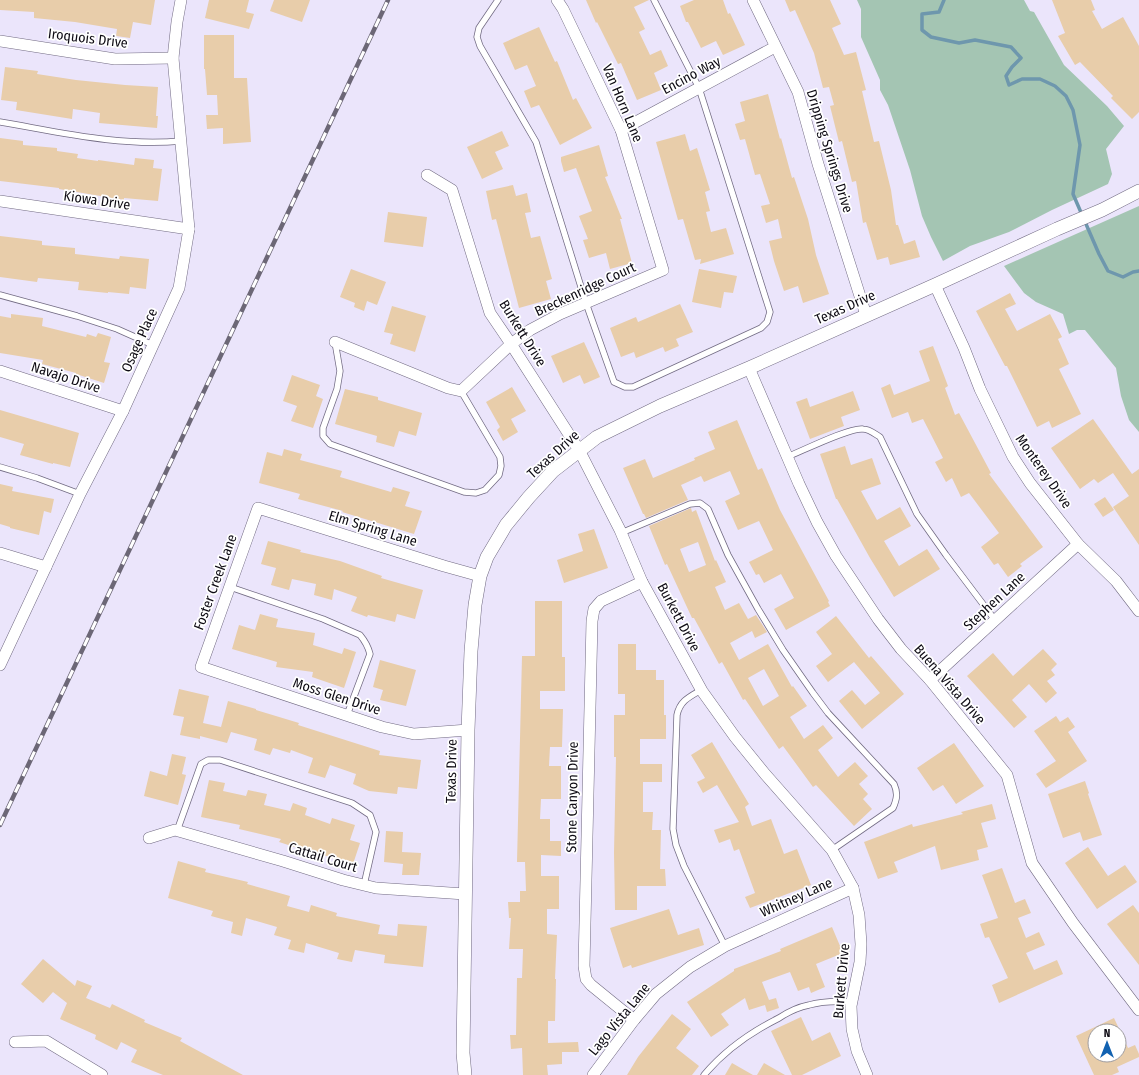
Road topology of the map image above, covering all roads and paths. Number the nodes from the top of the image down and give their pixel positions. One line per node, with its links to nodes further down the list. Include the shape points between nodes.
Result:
1 (181, 0): 8 (street, Osage Place)
2 (498, 0): 20 (lane, via 479,28 477,37 536,142)
3 (557, 0): 11 (street, Van Horn Lane)
4 (654, 0): 9 (lane)
5 (752, 0): 7 (street, Dripping Springs Drive)
6 (0, 41): 8 (street, Iroquois Drive, via 115,59)
7 (775, 48): 9 (street, Encino Way); 21 (street, Dripping Springs Drive, via 798,92)
8 (174, 58): 12 (street, Osage Place)
9 (699, 88): 11 (street, Encino Way); 20 (lane, via 768,305 770,312 767,322 761,328 633,387 625,387 614,382)
10 (0, 122): 12 (lane, via 114,141)
11 (621, 130): 17 (street, Van Horn Lane)
12 (181, 141): 16 (street, Osage Place)
13 (427, 175): 23 (street, Burkett Drive, via 452,190 490,313)
14 (1139, 191): 18 (street, Texas Drive)
15 (0, 201): 16 (street, Kiowa Drive)
16 (189, 229): 24 (street, Osage Place, via 179,288)
17 (663, 270): 20 (street, Breckenridge Court)
18 (936, 285): 21 (street, Texas Drive); 35 (street, Monterey Drive, via 996,425 1013,457)
19 (0, 295): 24 (lane, via 117,329)
20 (586, 303): 23 (street, Breckenridge Court, via 530,330)
21 (866, 315): 25 (street, Texas Drive)
22 (334, 342): 27 (street); 27 (lane, via 340,370 337,389 323,428 323,436 330,444 464,492 476,493 485,490 499,474 500,457)
23 (511, 344): 27 (street, Breckenridge Court); 29 (street, Burkett Drive)
24 (153, 345): 28 (street, Osage Place)
25 (749, 368): 29 (street, Texas Drive, via 628,420); 30 (street, Buena Vista Drive)
26 (0, 371): 28 (street, Navajo Drive)
27 (461, 391)
28 (123, 411): 32 (street, Osage Place)
29 (579, 450): 34 (street, Burkett Drive); 38 (street, Texas Drive, via 554,471 506,525 487,557)
30 (787, 457): 42 (lane, via 850,430 863,428 880,437 917,514); 45 (street, Buena Vista Drive, via 836,556 878,619)
31 (0, 467): 32 (lane)
32 (80, 494): 37 (street, Osage Place)
33 (258, 508): 38 (street, Elm Spring Lane); 40 (street, Foster Creek Lane)
34 (621, 533): 39 (street, Burkett Drive); 51 (lane, via 690,504 700,503 708,510 728,556 783,650 828,713 894,784 897,792 893,808)
35 (1078, 544): 41 (street, Monterey Drive, via 1116,581); 42 (street, Stephen Lane)
36 (0, 553): 37 (street)
37 (46, 567): 43 (street, Osage Place, via 6,646)
38 (480, 576): 48 (street, Texas Drive, via 471,651)
39 (642, 582): 46 (street, Burkett Drive); 59 (street, Stone Canyon Drive, via 601,602 594,609 587,801 584,966 586,979)
40 (230, 587): 44 (street, Foster Creek Lane); 47 (lane, via 323,619 360,635 370,654)
41 (1139, 611)
42 (995, 620): 45 (street, Stephen Lane)
43 (0, 665)
44 (201, 666): 47 (street, Moss Glen Drive)
45 (930, 680): 58 (street, Buena Vista Drive, via 1007,775 1032,863 1073,923)
46 (701, 690): 51 (street, Burkett Drive, via 765,774); 56 (lane, via 682,703 677,715 673,829 680,857)
47 (347, 715): 48 (street, Moss Glen Drive, via 414,734)
48 (468, 730): 54 (street, Texas Drive)
49 (176, 831): 50 (street); 52 (street, Cattail Court); 52 (lane, via 201,764 208,760 220,760 352,803 370,814 376,832)
50 (149, 838)
51 (832, 850): 53 (street, Burkett Drive)
52 (364, 885): 54 (street, Cattail Court)
53 (853, 888): 55 (street, Whitney Lane); 57 (street, Burkett Drive, via 859,915 861,944)
54 (465, 894): 62 (street, Texas Drive)
55 (751, 933): 56 (street, Lago Vista Lane)
56 (725, 946): 59 (street, Lago Vista Lane, via 690,967 656,994)
57 (852, 1002): 64 (lane, via 809,1004 793,1010 747,1035); 65 (street, Burkett Drive, via 852,1029)
58 (1139, 1010)
59 (634, 1020): 63 (street, Lago Vista Lane)
60 (15, 1042): 61 (street, via 46,1041)
61 (102, 1075)
62 (465, 1075)
63 (593, 1075)
64 (704, 1075)
65 (866, 1075)

